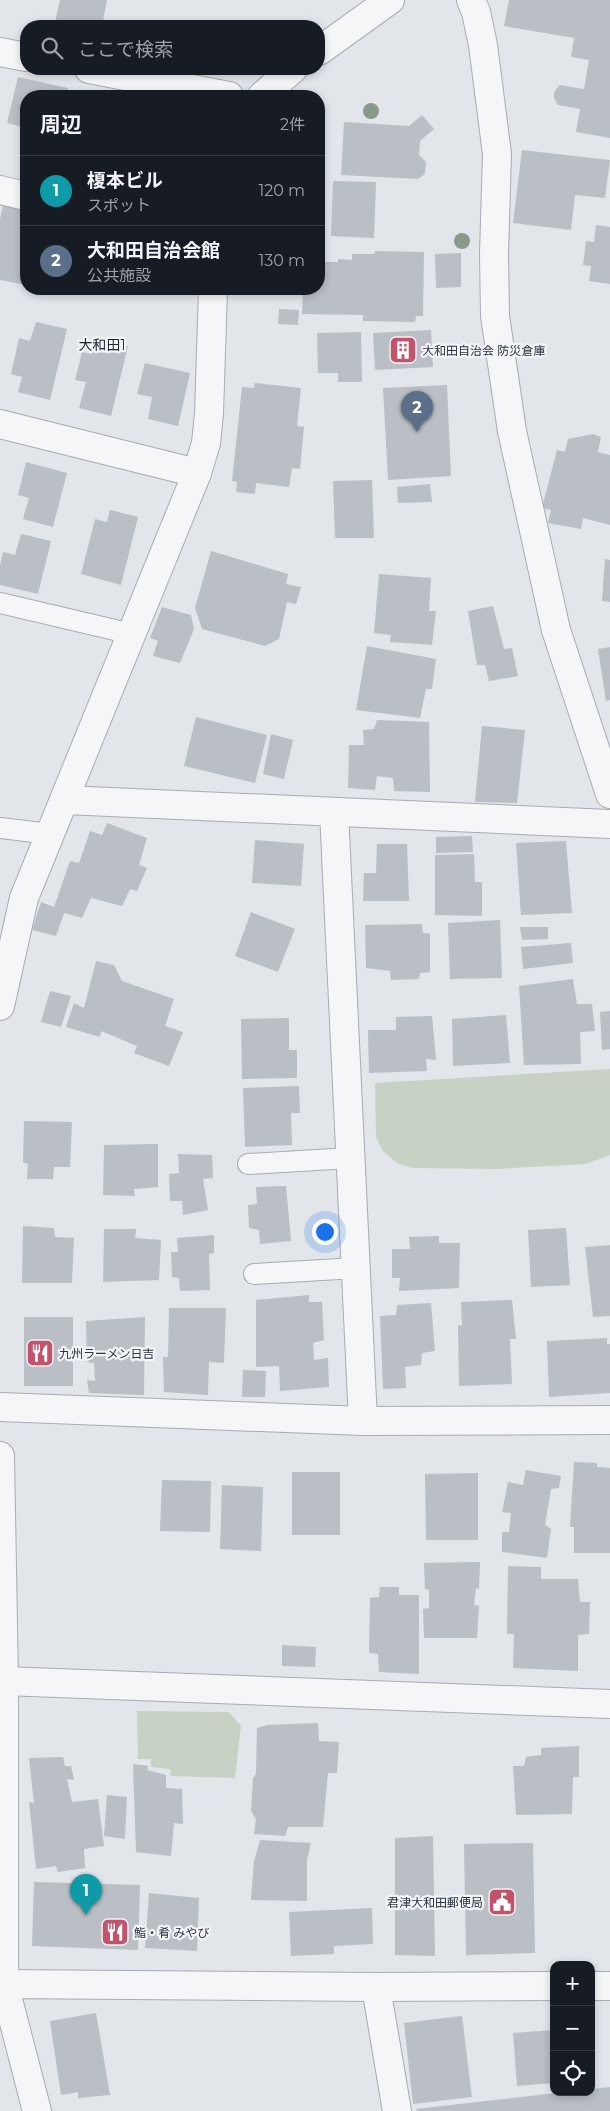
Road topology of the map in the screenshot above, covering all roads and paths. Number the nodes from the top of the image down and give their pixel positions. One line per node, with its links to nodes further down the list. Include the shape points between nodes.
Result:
1 (390, 0): 3 (street)
2 (471, 0): 17 (street, via 483,45 497,154 495,316 512,431 556,630)
3 (325, 47)
4 (0, 52): 5 (street)
5 (20, 56)
6 (120, 75): 8 (street)
7 (286, 75): 9 (street)
8 (198, 90)
9 (269, 90)
10 (0, 190): 11 (street)
11 (20, 195)
12 (213, 295): 14 (street, via 209,414 206,442)
13 (0, 424): 14 (street)
14 (197, 473): 16 (street)
15 (0, 603): 16 (lane)
16 (132, 634): 18 (street)
17 (610, 794)
18 (66, 800): 19 (street); 22 (street)
19 (334, 812): 20 (street); 24 (street)
20 (610, 824)
21 (0, 828): 22 (lane)
22 (50, 834): 23 (street, via 24,898)
23 (0, 1006)
24 (350, 1158): 25 (lane); 26 (street)
25 (248, 1164)
26 (356, 1268): 27 (lane); 30 (street)
27 (254, 1274)
28 (0, 1407): 30 (street)
29 (610, 1420): 30 (street)
30 (363, 1421)
31 (0, 1456): 32 (street)
32 (4, 1681): 33 (street); 34 (street)
33 (610, 1704)
34 (2, 1984): 38 (street); 39 (street)
35 (550, 1986): 38 (street)
36 (595, 1986): 37 (street)
37 (610, 1986)
38 (376, 1988): 41 (street)
39 (7, 2019): 40 (street)
40 (37, 2111)
41 (398, 2111)

